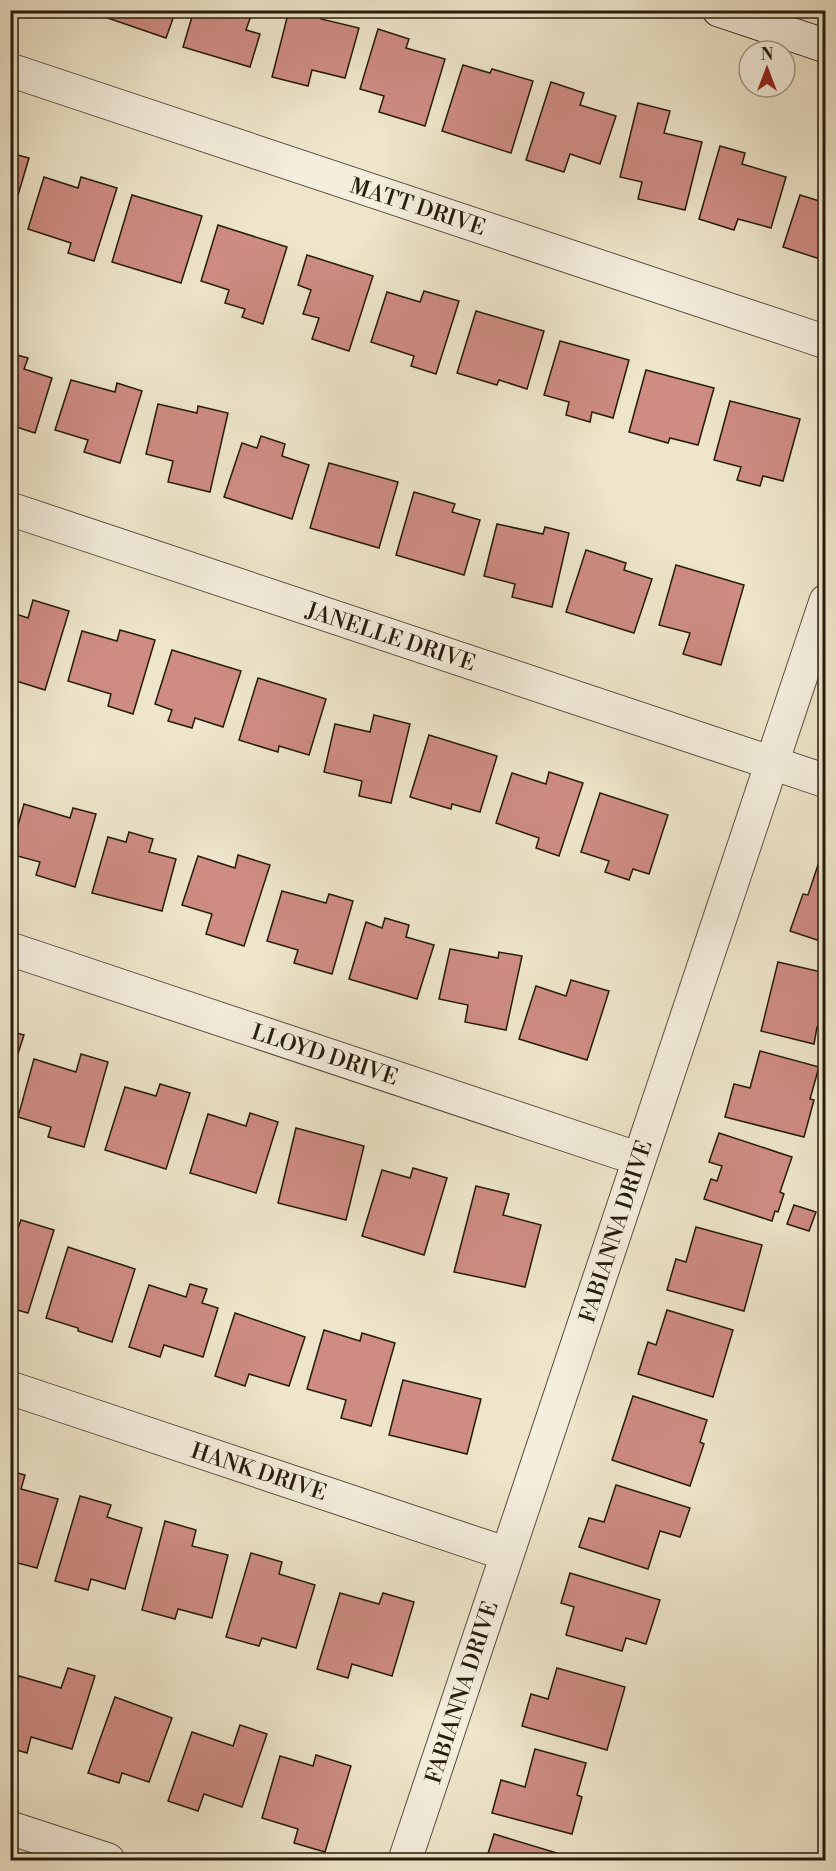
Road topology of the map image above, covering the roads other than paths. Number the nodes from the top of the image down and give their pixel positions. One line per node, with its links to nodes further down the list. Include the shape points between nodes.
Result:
1 (719, 10): 2 (street)
2 (825, 46)
3 (10, 70): 4 (street, MATT DRIVE)
4 (825, 342)
5 (10, 509): 7 (street, JANELLE DRIVE)
6 (825, 601): 7 (street, FABIANNA DRIVE)
7 (771, 763): 8 (street, JANELLE DRIVE); 10 (street, FABIANNA DRIVE)
8 (825, 781)
9 (10, 949): 10 (street, LLOYD DRIVE)
10 (639, 1159): 12 (street, FABIANNA DRIVE)
11 (10, 1388): 12 (street, HANK DRIVE)
12 (507, 1554): 15 (street, FABIANNA DRIVE)
13 (10, 1828): 14 (street)
14 (108, 1860)
15 (405, 1860)

